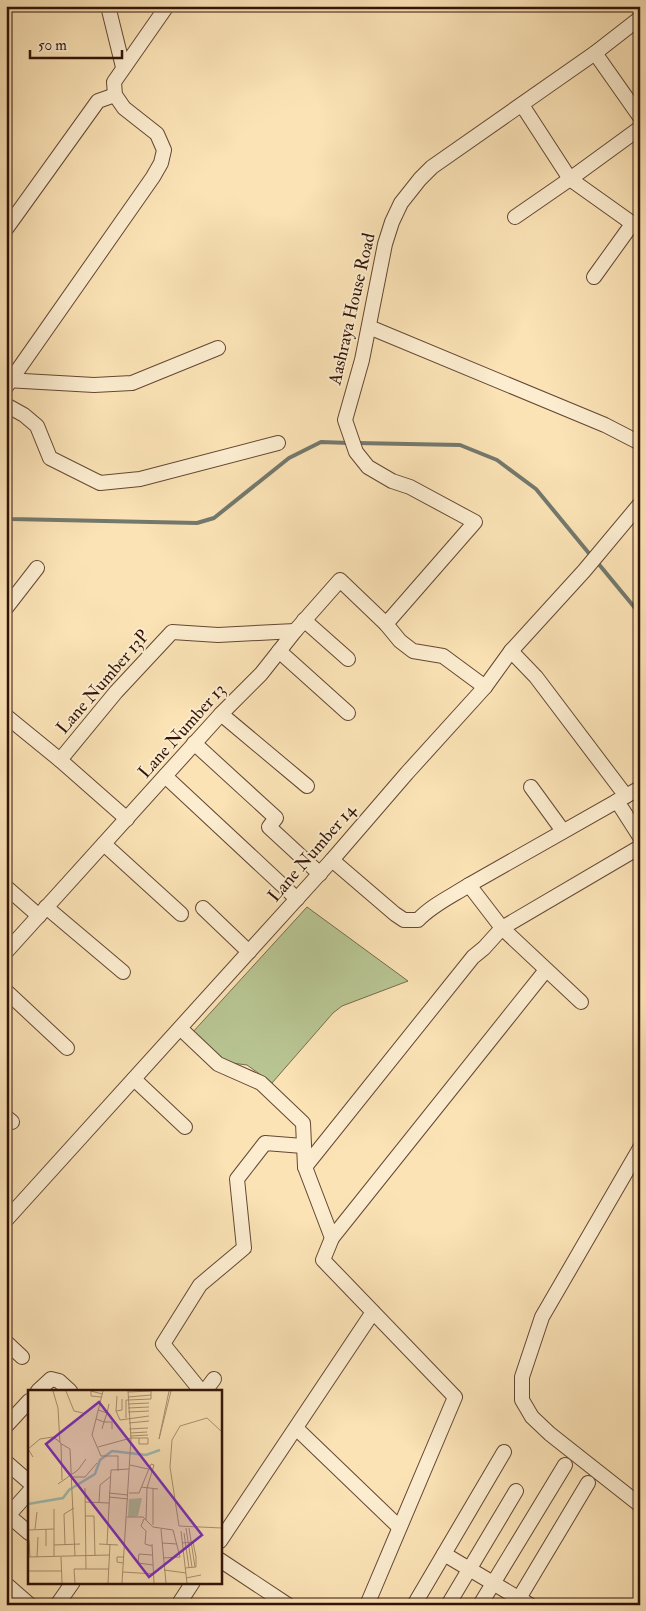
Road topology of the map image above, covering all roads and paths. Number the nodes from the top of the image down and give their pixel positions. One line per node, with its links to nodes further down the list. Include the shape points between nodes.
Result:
1 (108, 6): 5 (street)
2 (167, 6): 5 (street)
3 (640, 18): 4 (street, Aashraya House Road)
4 (595, 53): 7 (street, Aashraya House Road); 8 (street)
5 (123, 67): 6 (street, via 114,82)
6 (115, 96): 12 (street, via 98,101); 16 (street, via 124,108 156,134 164,150 161,163)
7 (522, 105): 10 (street); 14 (street, Aashraya House Road, via 432,167 401,203 385,244)
8 (640, 117)
9 (640, 128): 10 (street)
10 (570, 179): 11 (street); 13 (street, via 631,223)
11 (515, 217)
12 (6, 230)
13 (594, 277)
14 (369, 327): 19 (street, via 605,424); 23 (street, Aashraya House Road, via 345,420 356,452 368,467 475,522)
15 (218, 348): 16 (street, via 132,383)
16 (8, 382)
17 (6, 404): 18 (street, via 37,426 50,458 100,484 140,479)
18 (278, 443)
19 (640, 443)
20 (640, 504): 26 (street, Lane Number 14)
21 (37, 568): 22 (street)
22 (6, 608)
23 (386, 624): 24 (street, Lane Number 13, via 340,580); 28 (street, via 413,651 443,656)
24 (300, 626): 25 (street, Lane Number 13); 27 (street); 33 (street, Lane Number 13P, via 218,635 172,632 116,692)
25 (279, 651): 29 (street); 30 (street, Lane Number 13)
26 (512, 651): 28 (street, Lane Number 14); 38 (street, via 536,677)
27 (348, 659)
28 (485, 687): 44 (street, Lane Number 14)
29 (348, 712)
30 (221, 714): 32 (street, Lane Number 13); 35 (street)
31 (6, 716): 33 (street)
32 (194, 743): 34 (street, Lane Number 13); 45 (street, via 276,818 269,827)
33 (60, 760): 39 (street)
34 (165, 776): 39 (street, Lane Number 13); 48 (street)
35 (307, 786)
36 (531, 787): 40 (street)
37 (640, 788): 38 (street)
38 (621, 798): 40 (street); 41 (street)
39 (128, 818): 42 (street, Lane Number 13)
40 (562, 831): 46 (street)
41 (640, 837)
42 (104, 844): 50 (street, Lane Number 13); 51 (street)
43 (640, 847): 52 (street)
44 (332, 860): 45 (street, Lane Number 14); 46 (street, via 404,920 418,920 427,910)
45 (320, 874): 48 (street, Lane Number 14)
46 (469, 885): 52 (street)
47 (6, 887): 50 (street)
48 (297, 899): 54 (street, Lane Number 14)
49 (203, 908): 54 (street)
50 (42, 912): 53 (street, Lane Number 13); 56 (street)
51 (180, 914)
52 (502, 928): 55 (street); 65 (street, via 473,957)
53 (6, 952)
54 (249, 952): 59 (street, Lane Number 14)
55 (546, 970): 58 (street); 67 (street)
56 (123, 972)
57 (6, 991): 60 (street)
58 (581, 1002)
59 (181, 1029): 61 (street, Lane Number 14); 63 (street, via 218,1064 261,1083 304,1123)
60 (67, 1048)
61 (134, 1080): 62 (street); 66 (street, Lane Number 14)
62 (185, 1127)
63 (303, 1146): 65 (street); 74 (street, via 265,1143 237,1179 244,1248 200,1286 163,1344)
64 (640, 1148): 86 (street, via 542,1317 522,1377 522,1400 532,1417 550,1434)
65 (305, 1167): 67 (street)
66 (6, 1220)
67 (332, 1238): 68 (street, via 323,1260)
68 (373, 1312): 78 (street); 88 (street, via 455,1397)
69 (6, 1342): 70 (street)
70 (22, 1357)
71 (214, 1379): 75 (street)
72 (39, 1390): 73 (street, via 52,1378)
73 (69, 1390)
74 (200, 1390)
75 (206, 1390)
76 (28, 1402): 77 (street)
77 (6, 1426)
78 (296, 1428): 88 (street); 90 (street)
79 (504, 1452): 91 (street)
80 (6, 1462): 82 (street)
81 (565, 1464): 94 (street)
82 (28, 1481)
83 (588, 1482): 98 (street)
84 (516, 1491): 93 (street)
85 (28, 1493): 87 (street)
86 (640, 1505)
87 (7, 1517): 89 (street)
88 (399, 1527): 103 (street)
89 (28, 1532)
90 (221, 1540)
91 (444, 1554): 93 (street); 104 (street)
92 (221, 1561): 102 (street)
93 (469, 1569): 94 (street); 105 (street)
94 (493, 1583): 98 (street); 106 (street)
95 (6, 1584): 99 (street)
96 (72, 1584): 100 (street)
97 (192, 1584): 101 (street)
98 (521, 1603)
99 (30, 1605)
100 (57, 1605)
101 (178, 1605)
102 (288, 1605)
103 (367, 1605)
104 (414, 1605)
105 (448, 1605)
106 (480, 1605)

